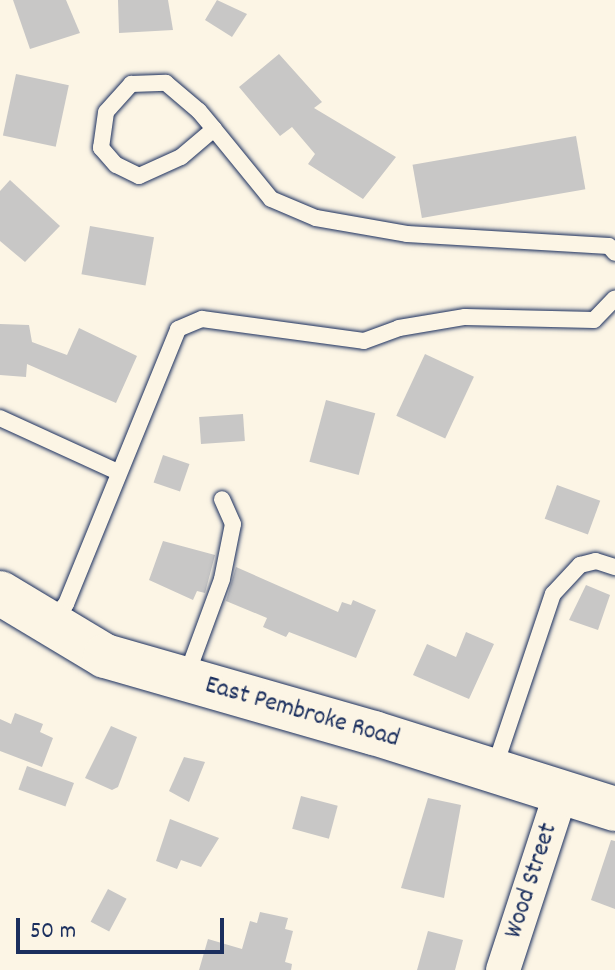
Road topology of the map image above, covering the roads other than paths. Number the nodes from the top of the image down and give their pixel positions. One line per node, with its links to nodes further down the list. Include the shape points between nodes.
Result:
1 (214, 129): 1 (lane, via 166,83 131,84 106,112 101,148 116,165 139,176 181,157); 2 (lane, via 271,199 316,218 407,234 609,246)
2 (615, 253)
3 (615, 298): 5 (lane, via 594,320 465,317 399,328 364,341 202,319 178,329)
4 (0, 418): 5 (lane)
5 (118, 472): 9 (lane, via 66,604)
6 (222, 499): 10 (lane, via 233,524 225,565)
7 (615, 567): 11 (lane, via 596,561 580,565 553,594)
8 (0, 593): 9 (street, East Pembroke Road)
9 (49, 623): 10 (street, East Pembroke Road, via 105,656)
10 (186, 679): 11 (street, East Pembroke Road)
11 (493, 771): 12 (street, East Pembroke Road)
12 (561, 793): 13 (street, East Pembroke Road); 14 (street, Wood Street)
13 (615, 809)
14 (503, 970)

